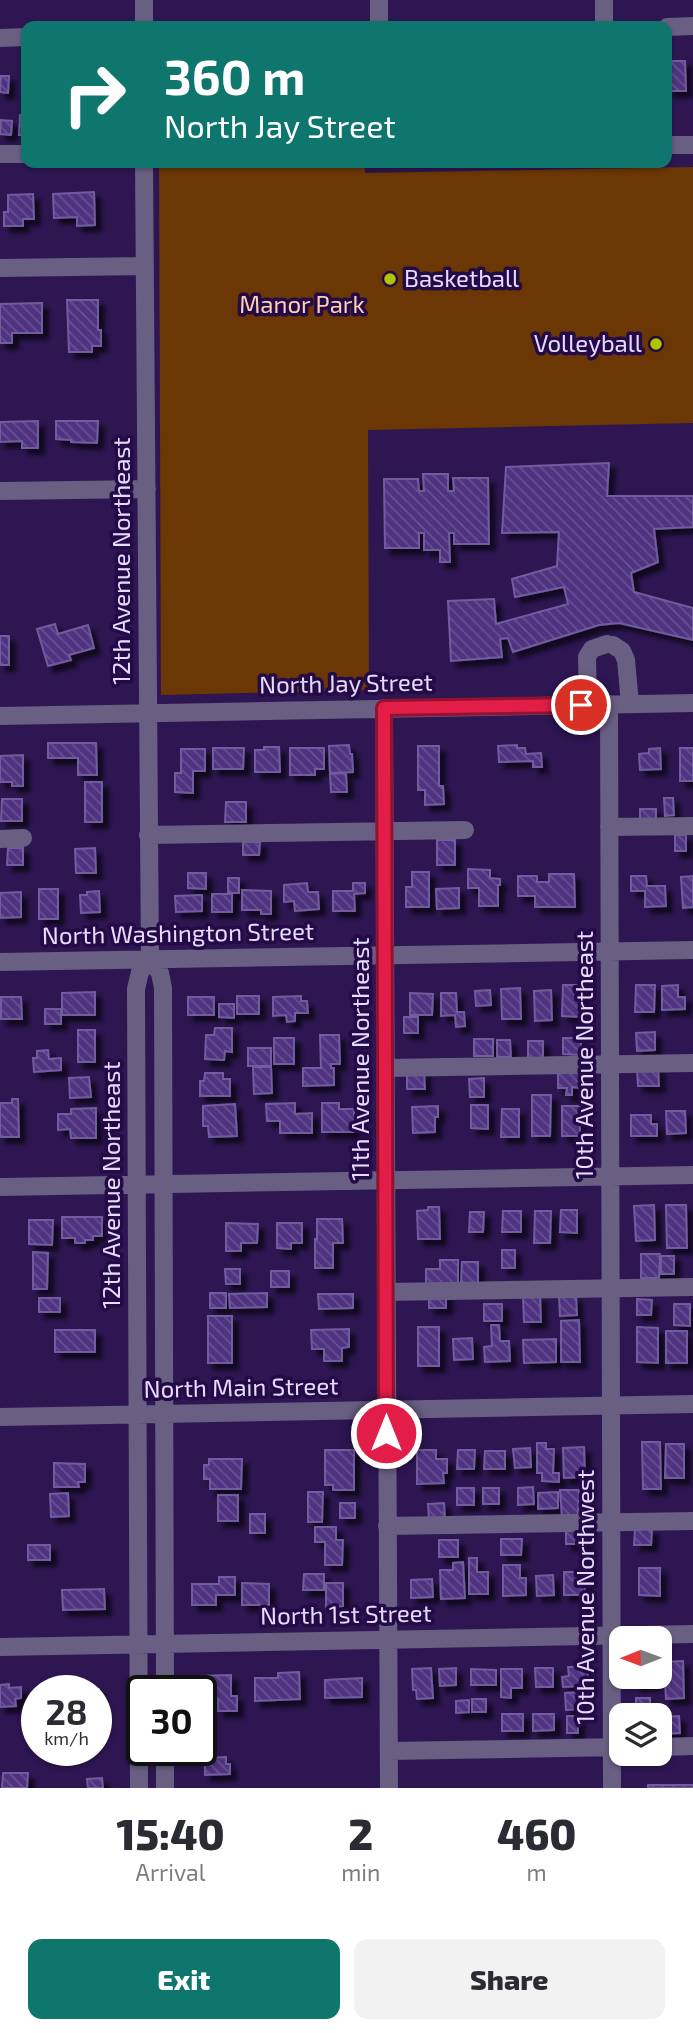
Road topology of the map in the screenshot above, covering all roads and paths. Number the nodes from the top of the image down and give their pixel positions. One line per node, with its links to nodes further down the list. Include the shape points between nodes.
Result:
1 (144, 0): 4 (street)
2 (379, 0): 5 (street)
3 (604, 0): 6 (street)
4 (145, 21)
5 (379, 21)
6 (604, 21)
7 (693, 26): 8 (street)
8 (672, 27)
9 (21, 37): 10 (street)
10 (0, 38)
11 (672, 145): 12 (street)
12 (693, 145)
13 (0, 154): 14 (street)
14 (21, 154)
15 (144, 168): 16 (street, 12th Avenue Northeast)
16 (145, 266): 17 (street); 18 (street, 12th Avenue Northeast)
17 (0, 268)
18 (147, 489): 19 (street); 25 (street, 12th Avenue Northeast)
19 (0, 491)
20 (693, 703): 22 (street, North Jay Street)
21 (609, 704): 22 (street, North Jay Street); 23 (street, North Jay Street); 28 (street, 10th Avenue Northeast)
22 (629, 704): 23 (street, via 626,660 622,651 610,645 592,649 587,657)
23 (588, 705): 24 (street, North Jay Street)
24 (384, 708): 25 (street, North Jay Street); 30 (street, 11th Avenue Northeast)
25 (147, 713): 26 (street, North Jay Street); 31 (street, 12th Avenue Northeast)
26 (0, 716)
27 (693, 826): 28 (street)
28 (609, 827): 35 (street, 10th Avenue Northeast)
29 (465, 830): 30 (street)
30 (384, 831): 31 (street); 36 (street, 11th Avenue Northeast)
31 (148, 835): 37 (street, 12th Avenue Northeast)
32 (23, 838): 33 (street)
33 (0, 839)
34 (693, 950): 35 (street, North Washington Street)
35 (609, 952): 36 (street, North Washington Street); 39 (street, 10th Avenue Northeast)
36 (385, 956): 37 (street, North Washington Street); 41 (street, 11th Avenue Northeast)
37 (150, 959): 38 (street, North Washington Street); 45 (street, 12th Avenue Northeast, via 163,988); 46 (street, 12th Avenue Northeast, via 140,972 136,989)
38 (0, 962)
39 (609, 1063): 40 (street); 41 (street); 43 (street, 10th Avenue Northeast)
40 (693, 1063)
41 (386, 1068): 44 (street, 11th Avenue Northeast)
42 (693, 1175): 43 (street)
43 (609, 1176): 44 (street); 49 (street, 10th Avenue Northeast)
44 (386, 1181): 45 (street); 50 (street, 11th Avenue Northeast)
45 (163, 1184): 46 (street); 55 (street, 12th Avenue Northeast)
46 (137, 1185): 47 (street); 54 (street, 12th Avenue Northeast)
47 (0, 1187)
48 (693, 1287): 49 (street)
49 (610, 1289): 50 (street); 52 (street, 10th Avenue Northeast)
50 (386, 1292): 53 (street, 11th Avenue Northeast)
51 (693, 1404): 52 (street, North Main Street)
52 (610, 1406): 53 (street, North Main Street); 58 (street, 10th Avenue Northwest)
53 (386, 1410): 55 (street, North Main Street); 59 (street, 11th Avenue Northeast)
54 (138, 1414): 55 (street, North Main Street); 56 (street, North Main Street); 65 (street, 12th Avenue Northeast)
55 (164, 1414): 66 (street, 12th Avenue Northeast)
56 (0, 1417)
57 (693, 1521): 58 (street)
58 (610, 1522): 59 (street); 60 (street, 10th Avenue Northwest)
59 (387, 1526): 64 (street, 11th Avenue Northeast)
60 (610, 1626)
61 (672, 1634): 62 (street, North 1st Street)
62 (693, 1634)
63 (609, 1635): 64 (street, North 1st Street)
64 (387, 1639): 66 (street, North 1st Street); 72 (street, 11th Avenue Northeast)
65 (138, 1644): 66 (street, North 1st Street); 67 (street, North 1st Street); 75 (street, 12th Avenue Northeast)
66 (165, 1644): 68 (street, 12th Avenue Northeast)
67 (0, 1647)
68 (165, 1675)
69 (693, 1746): 71 (street)
70 (609, 1747): 72 (street)
71 (672, 1747)
72 (389, 1751): 77 (street, 11th Avenue Northeast)
73 (165, 1766): 76 (street)
74 (615, 1766): 78 (street, 10th Avenue Northwest)
75 (139, 1788)
76 (165, 1788)
77 (389, 1788)
78 (612, 1788)

